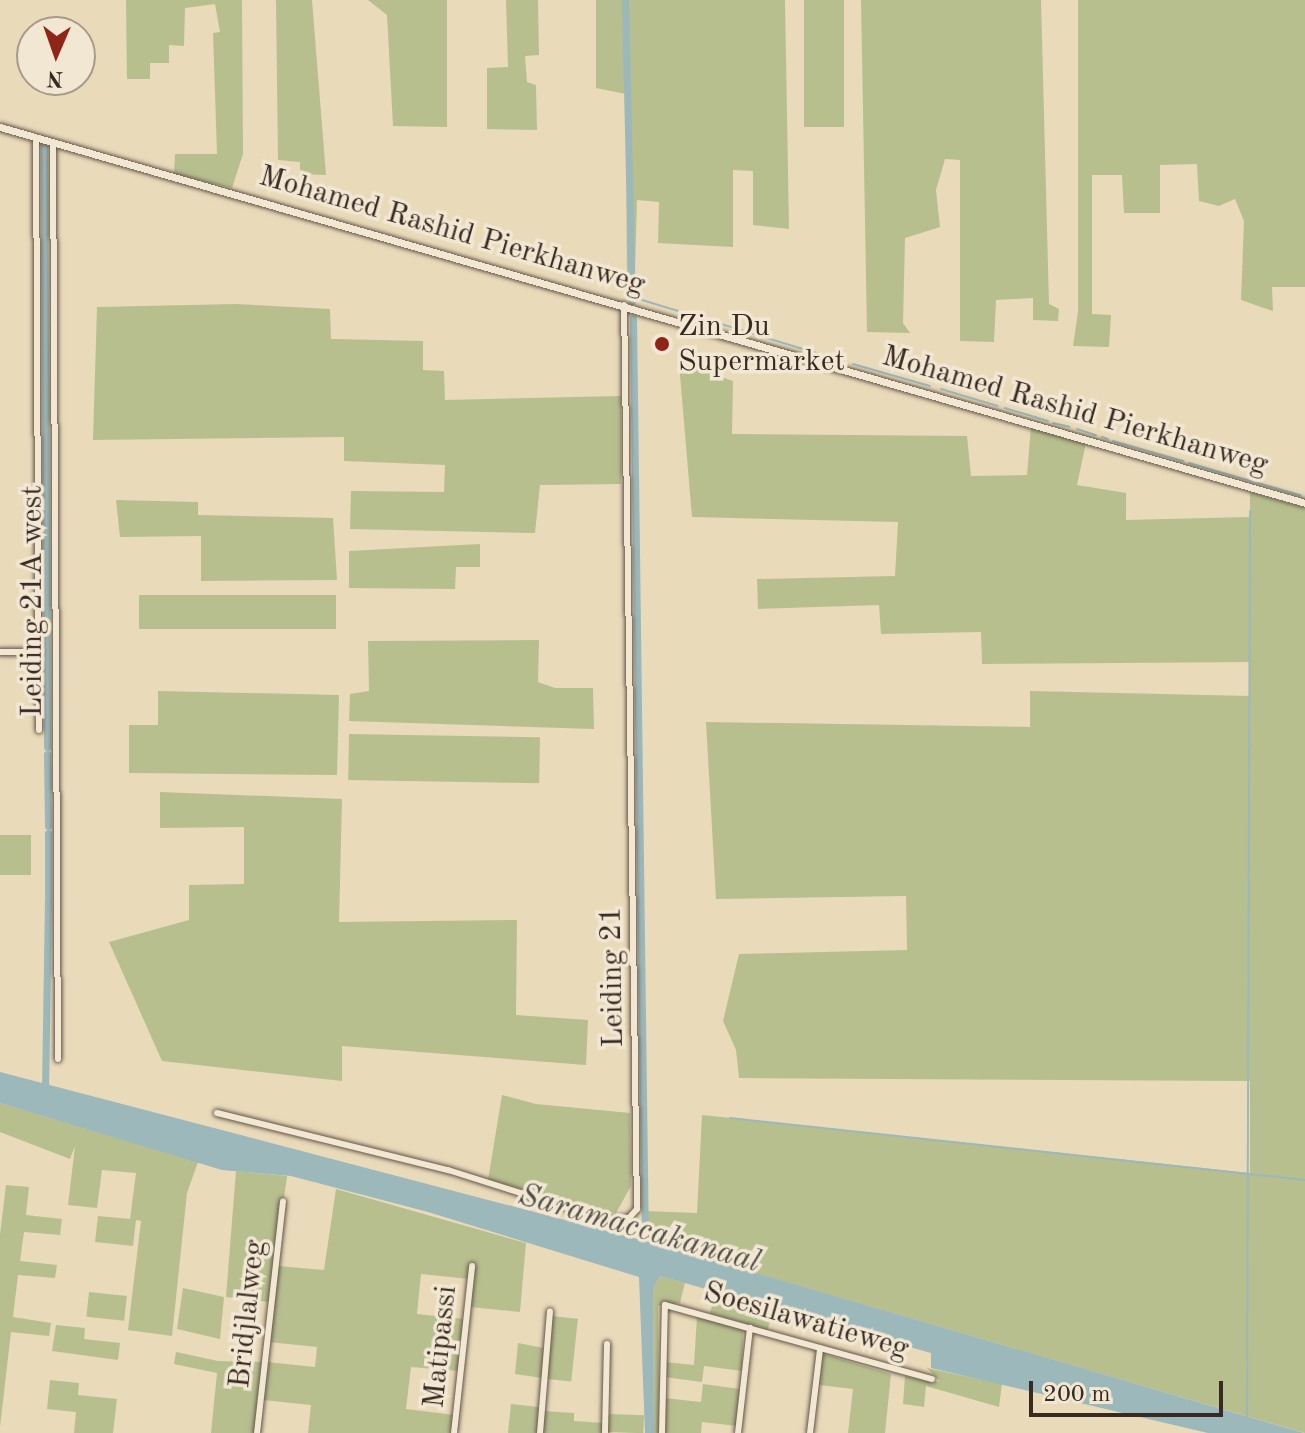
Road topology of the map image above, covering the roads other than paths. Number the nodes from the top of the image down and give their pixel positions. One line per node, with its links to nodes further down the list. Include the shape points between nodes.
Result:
1 (0, 127): 2 (street, Mohamed Rashid Pierkhanweg)
2 (36, 138): 3 (street, Mohamed Rashid Pierkhanweg); 7 (street)
3 (53, 143): 4 (street, Mohamed Rashid Pierkhanweg); 9 (street, Leiding 21A west)
4 (624, 305): 5 (street, Mohamed Rashid Pierkhanweg); 10 (street, Leiding 21, via 637,1209 622,1220 606,1220 448,1170)
5 (1305, 503)
6 (0, 652): 7 (street)
7 (40, 652): 8 (street)
8 (39, 730)
9 (58, 1059)
10 (217, 1113)
11 (283, 1201): 18 (street, Bridjlalweg)
12 (472, 1266): 19 (street, Matipassi)
13 (550, 1311): 20 (street)
14 (750, 1328): 16 (street, Soesilawatieweg); 22 (street, Soesilawatieweg, via 669,1304 661,1309); 23 (street)
15 (607, 1344): 21 (street)
16 (820, 1349): 17 (street, Soesilawatieweg); 24 (street)
17 (932, 1379)
18 (257, 1433)
19 (454, 1433)
20 (540, 1433)
21 (605, 1433)
22 (662, 1433)
23 (738, 1433)
24 (810, 1433)

